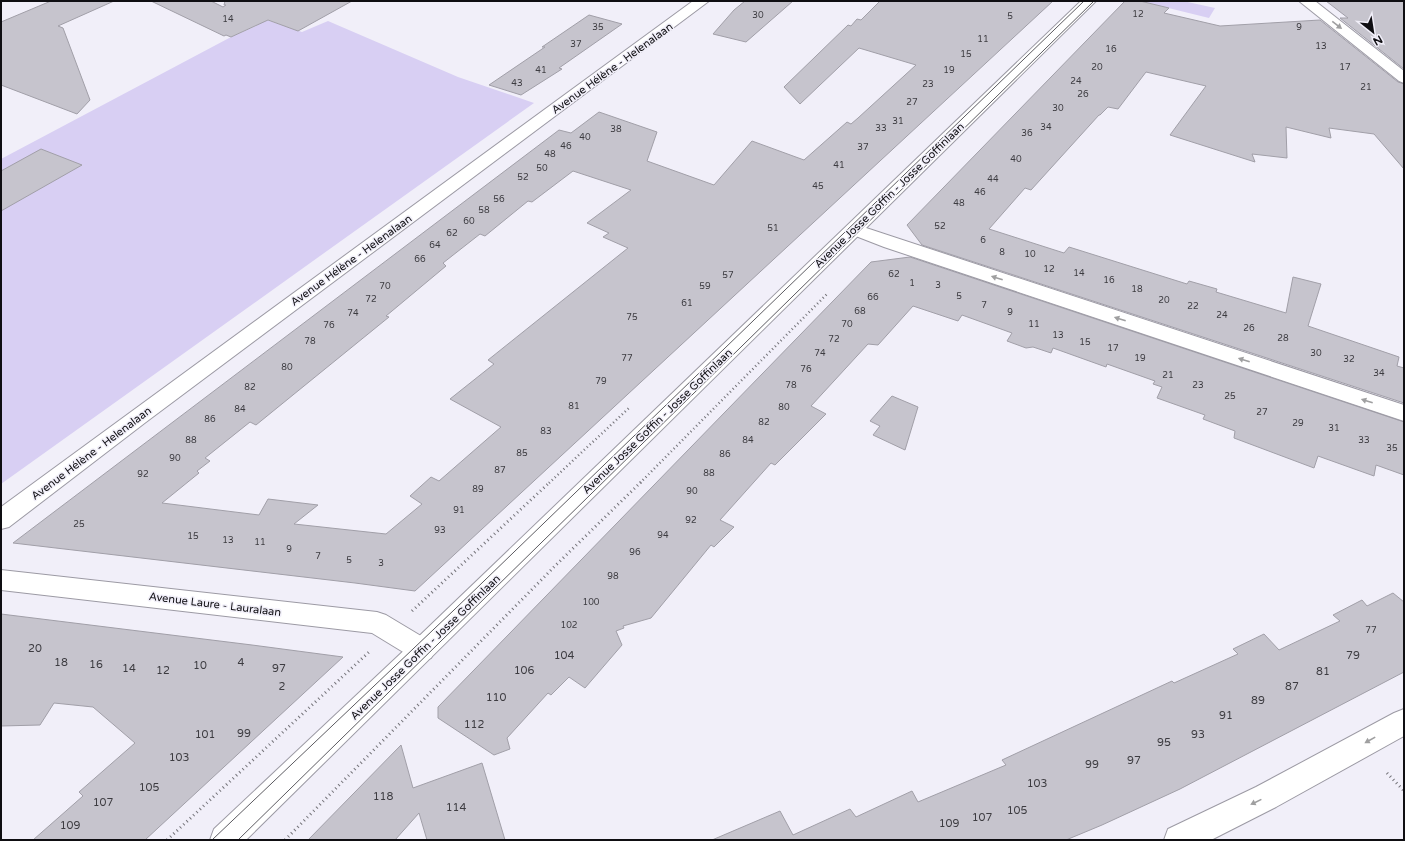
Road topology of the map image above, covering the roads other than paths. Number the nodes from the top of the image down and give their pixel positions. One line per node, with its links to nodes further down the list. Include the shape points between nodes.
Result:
1 (702, 1): 7 (street, Avenue Hélène - Helenalaan)
2 (1089, 1): 5 (street, Avenue Josse Goffin - Josse Goffinlaan)
3 (1304, 4): 4 (street, one-way to 4)
4 (1404, 78)
5 (854, 229): 6 (street, one-way to 5); 9 (street, Avenue Josse Goffin - Josse Goffinlaan)
6 (1404, 413)
7 (1, 520)
8 (1, 580): 9 (street, Avenue Laure - Lauralaan, via 377,623)
9 (422, 650): 11 (street, Avenue Josse Goffin - Josse Goffinlaan)
10 (1404, 722): 12 (street, one-way to 12, via 1266,797)
11 (225, 840)
12 (1180, 840)

